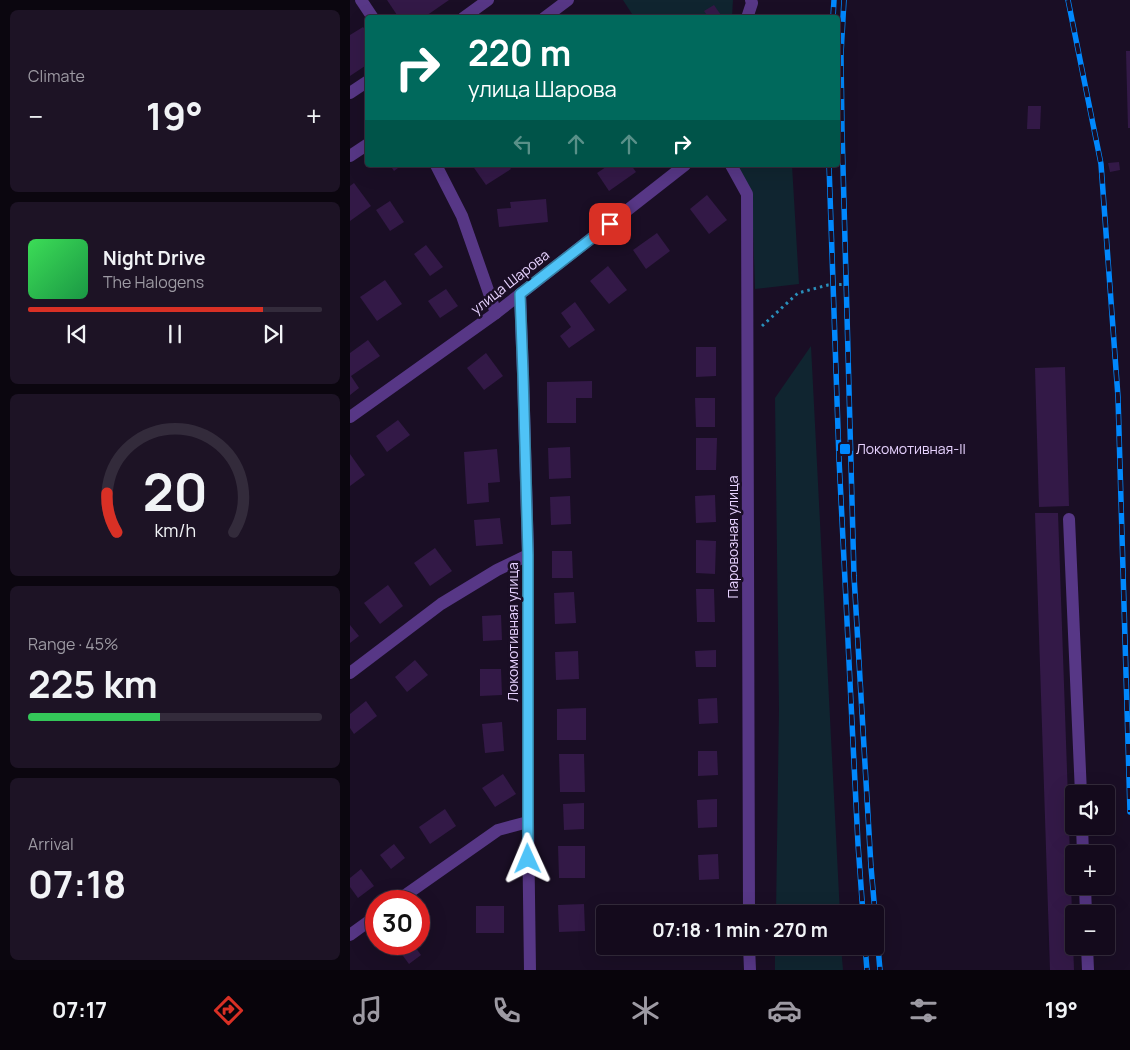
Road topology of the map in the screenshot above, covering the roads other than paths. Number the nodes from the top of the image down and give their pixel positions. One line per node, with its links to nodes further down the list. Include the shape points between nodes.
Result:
1 (361, 0): 5 (street)
2 (488, 0): 6 (street)
3 (568, 0): 7 (street)
4 (751, 0): 8 (street)
5 (370, 15)
6 (466, 15)
7 (548, 15)
8 (748, 15)
9 (365, 83): 10 (street)
10 (350, 93)
11 (365, 146): 12 (street)
12 (350, 156)
13 (437, 167): 17 (street, via 462,216)
14 (682, 167): 16 (street, улица Шарова)
15 (731, 167): 25 (street, Паровозная улица, via 747,194)
16 (520, 294): 17 (street, улица Шарова); 20 (street, Локомотивная улица)
17 (496, 313): 18 (street, улица Шарова)
18 (350, 418)
19 (1069, 519): 22 (street)
20 (528, 555): 21 (street, via 496,570 441,604); 23 (street, Локомотивная улица)
21 (350, 673)
22 (1081, 785)
23 (528, 822): 24 (street, via 498,830); 30 (street, Локомотивная улица)
24 (413, 890)
25 (749, 905)
26 (365, 924): 27 (street)
27 (350, 935)
28 (750, 955): 31 (street)
29 (1087, 955): 32 (street)
30 (530, 970)
31 (750, 970)
32 (1088, 970)

